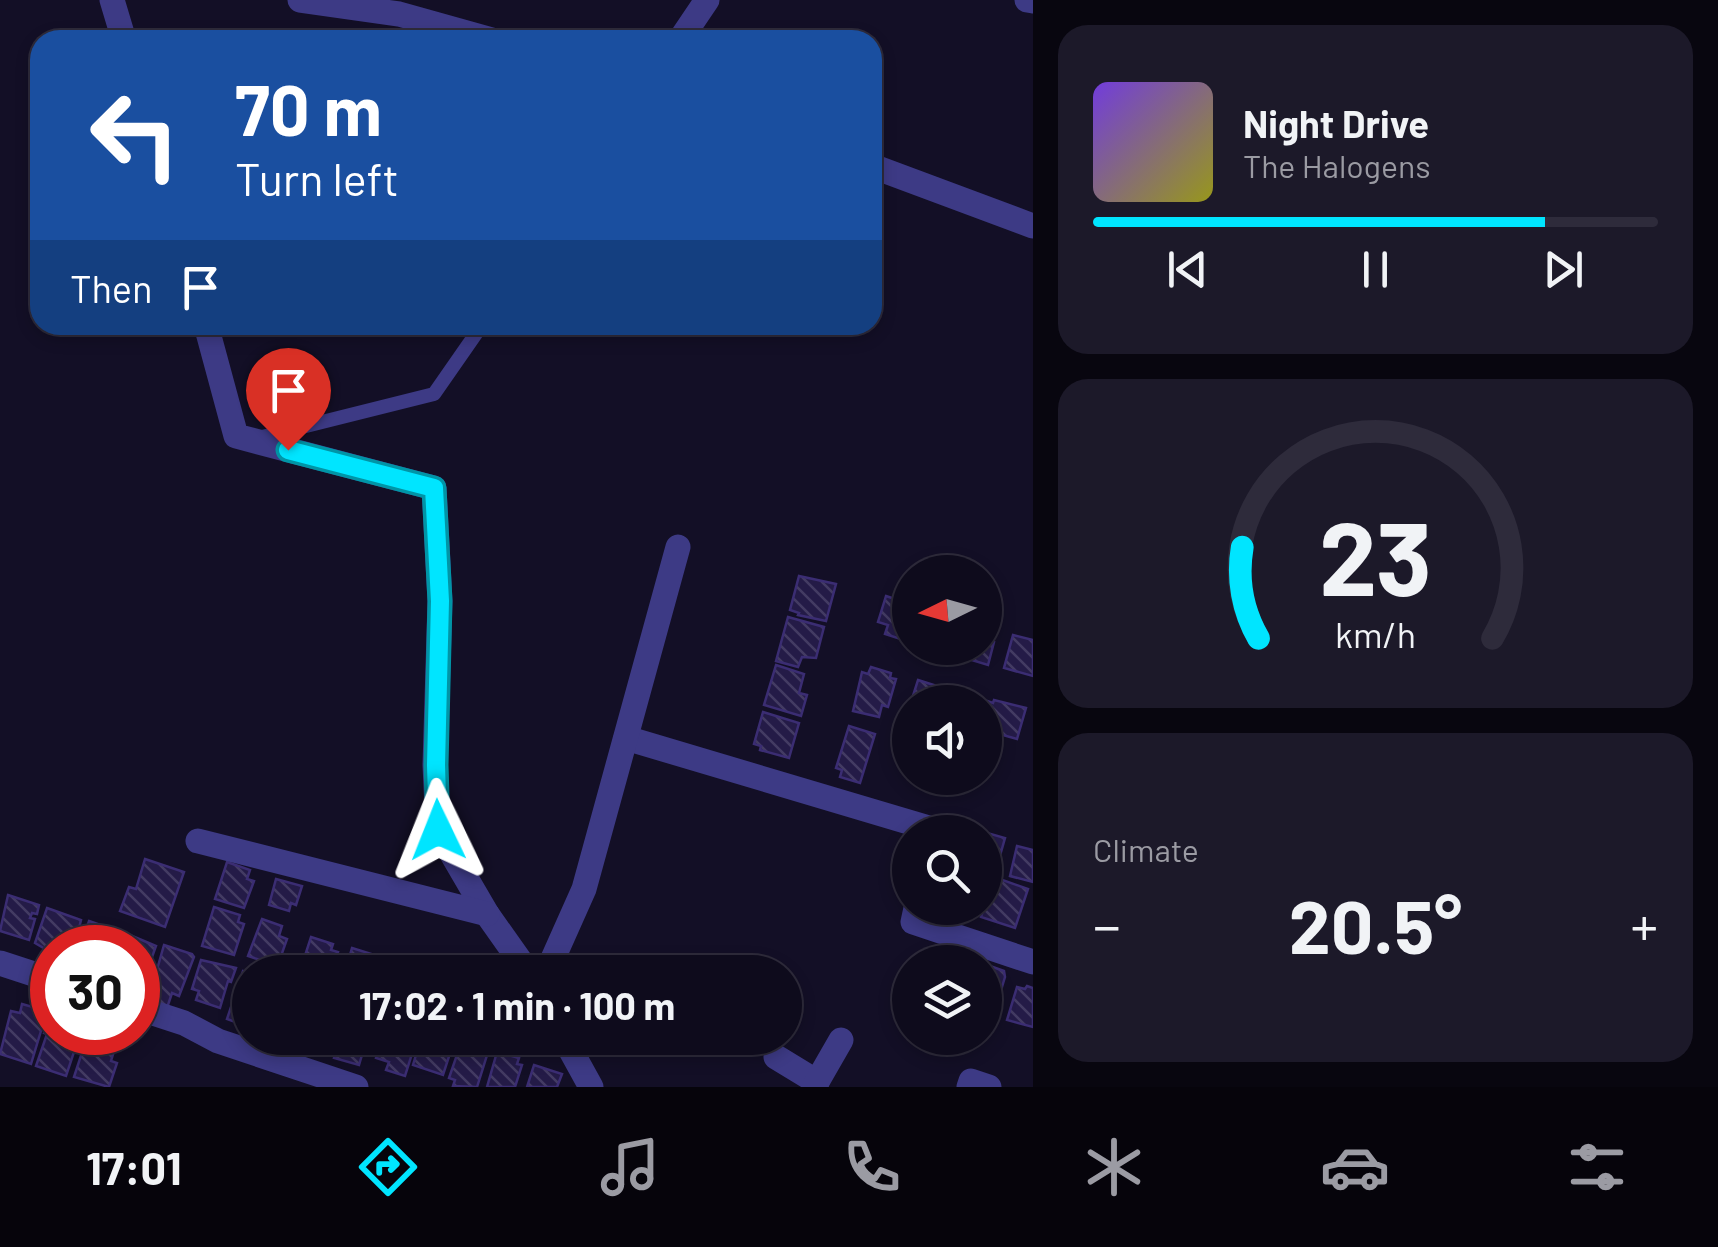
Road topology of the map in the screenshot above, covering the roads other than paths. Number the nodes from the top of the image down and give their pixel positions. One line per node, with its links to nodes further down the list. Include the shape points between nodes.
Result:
1 (112, 0): 4 (street)
2 (300, 0): 5 (street)
3 (708, 0): 6 (street)
4 (121, 30)
5 (456, 30)
6 (687, 30)
7 (882, 170): 8 (street)
8 (1033, 226)
9 (209, 335): 11 (street, via 236,436)
10 (475, 335): 11 (lane, via 434,394)
11 (251, 440): 16 (street, via 434,488 438,830)
12 (678, 547): 13 (street)
13 (626, 738): 14 (street); 19 (street, via 584,890)
14 (892, 817)
15 (198, 841): 16 (street)
16 (487, 914): 18 (street)
17 (922, 925): 21 (street)
18 (516, 955)
19 (555, 955)
20 (0, 962): 22 (street)
21 (1033, 962)
22 (30, 972)
23 (160, 1015): 28 (street)
24 (842, 1040): 27 (street)
25 (573, 1055): 29 (street)
26 (776, 1057): 27 (street)
27 (816, 1084)
28 (356, 1087)
29 (591, 1087)
30 (969, 1087): 31 (street, via 971,1081)
31 (990, 1087)

